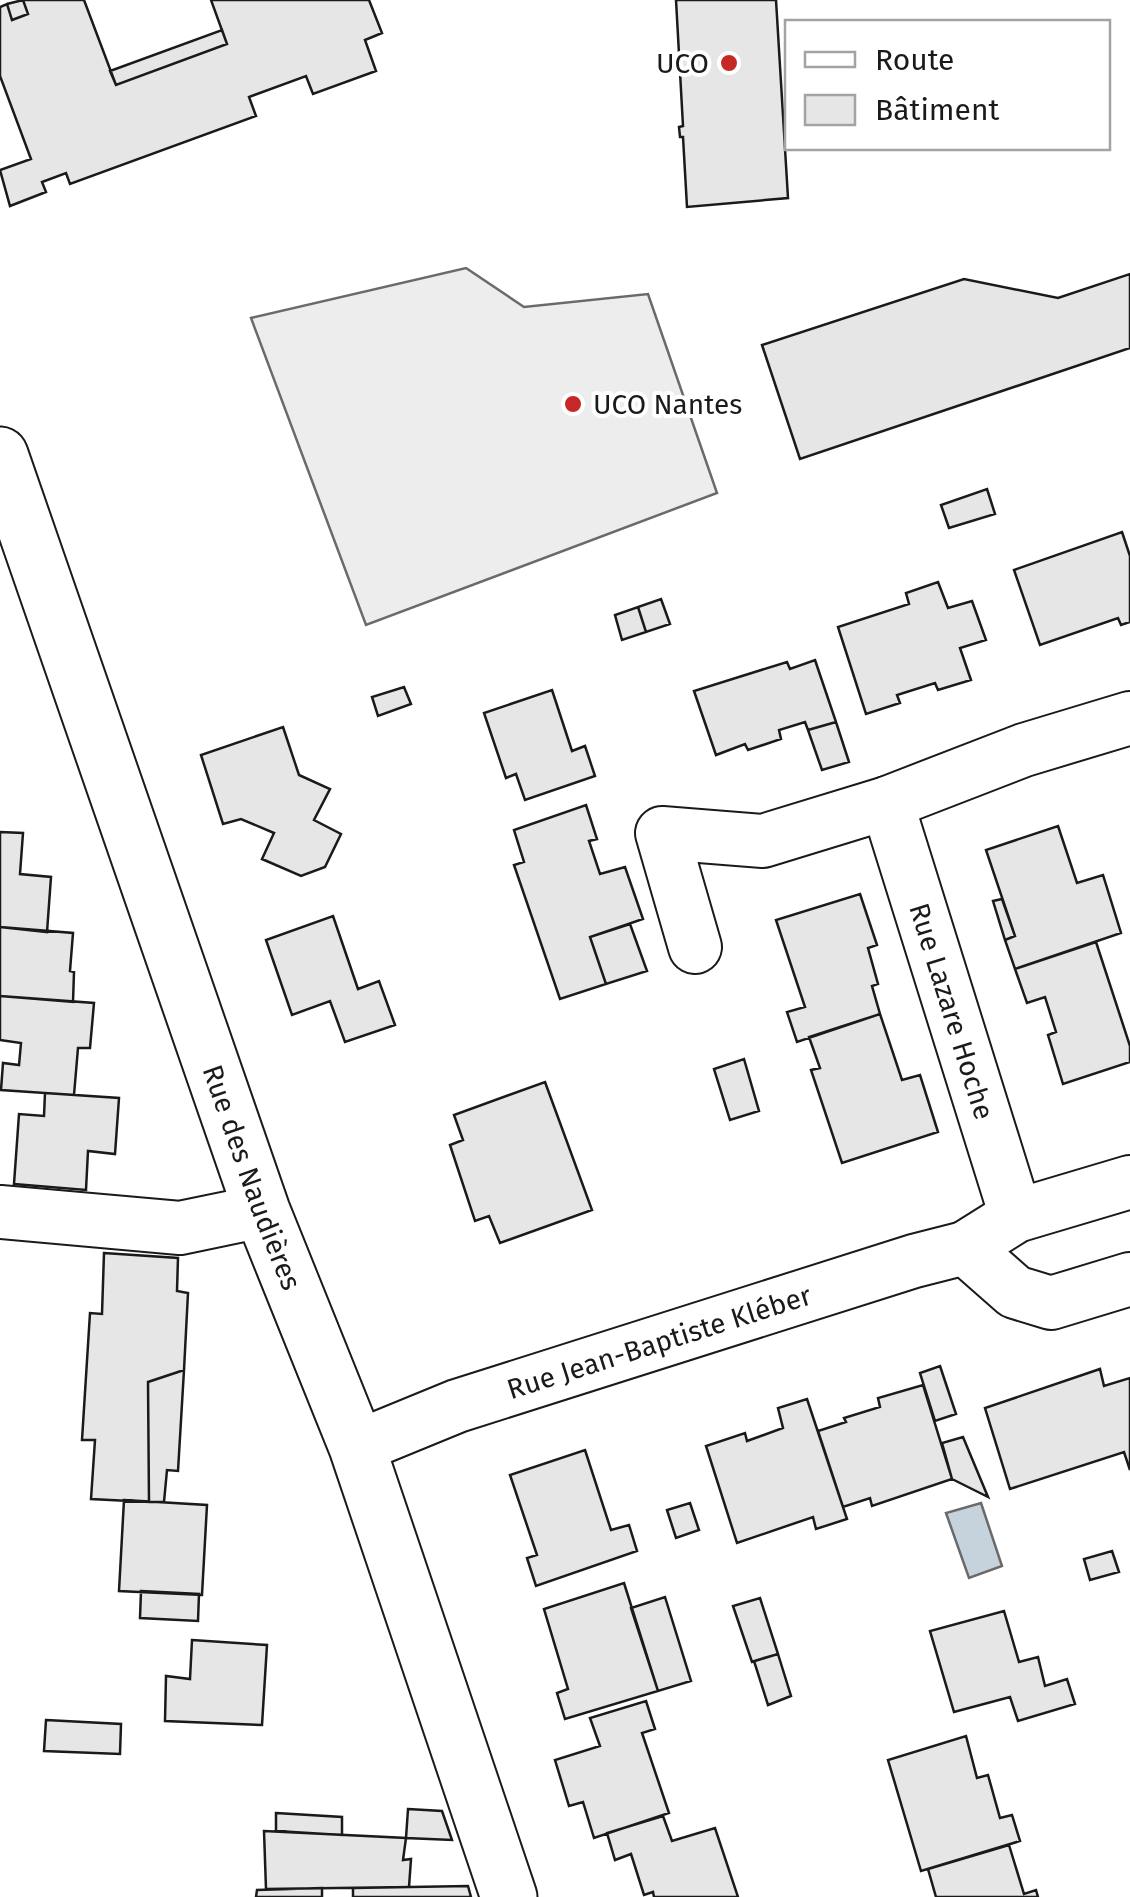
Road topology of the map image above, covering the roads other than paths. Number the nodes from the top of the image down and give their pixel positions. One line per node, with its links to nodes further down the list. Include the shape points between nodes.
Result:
1 (0, 455): 6 (street, Rue des Naudières)
2 (1130, 718): 3 (street)
3 (887, 803): 4 (street, via 762,840 662,833); 8 (street, Rue Lazare Hoche)
4 (695, 947)
5 (1130, 1182): 8 (street, Rue Jean-Baptiste Kléber)
6 (262, 1211): 7 (street, via 180,1228); 11 (street, Rue des Naudières)
7 (0, 1212)
8 (1016, 1216): 9 (street, Rue Jean-Baptiste Kléber)
9 (965, 1248): 10 (street, via 1015,1292 1052,1303); 11 (street, Rue Jean-Baptiste Kléber, via 457,1406)
10 (1130, 1279)
11 (357, 1446): 12 (street, Rue des Naudières)
12 (509, 1897)

